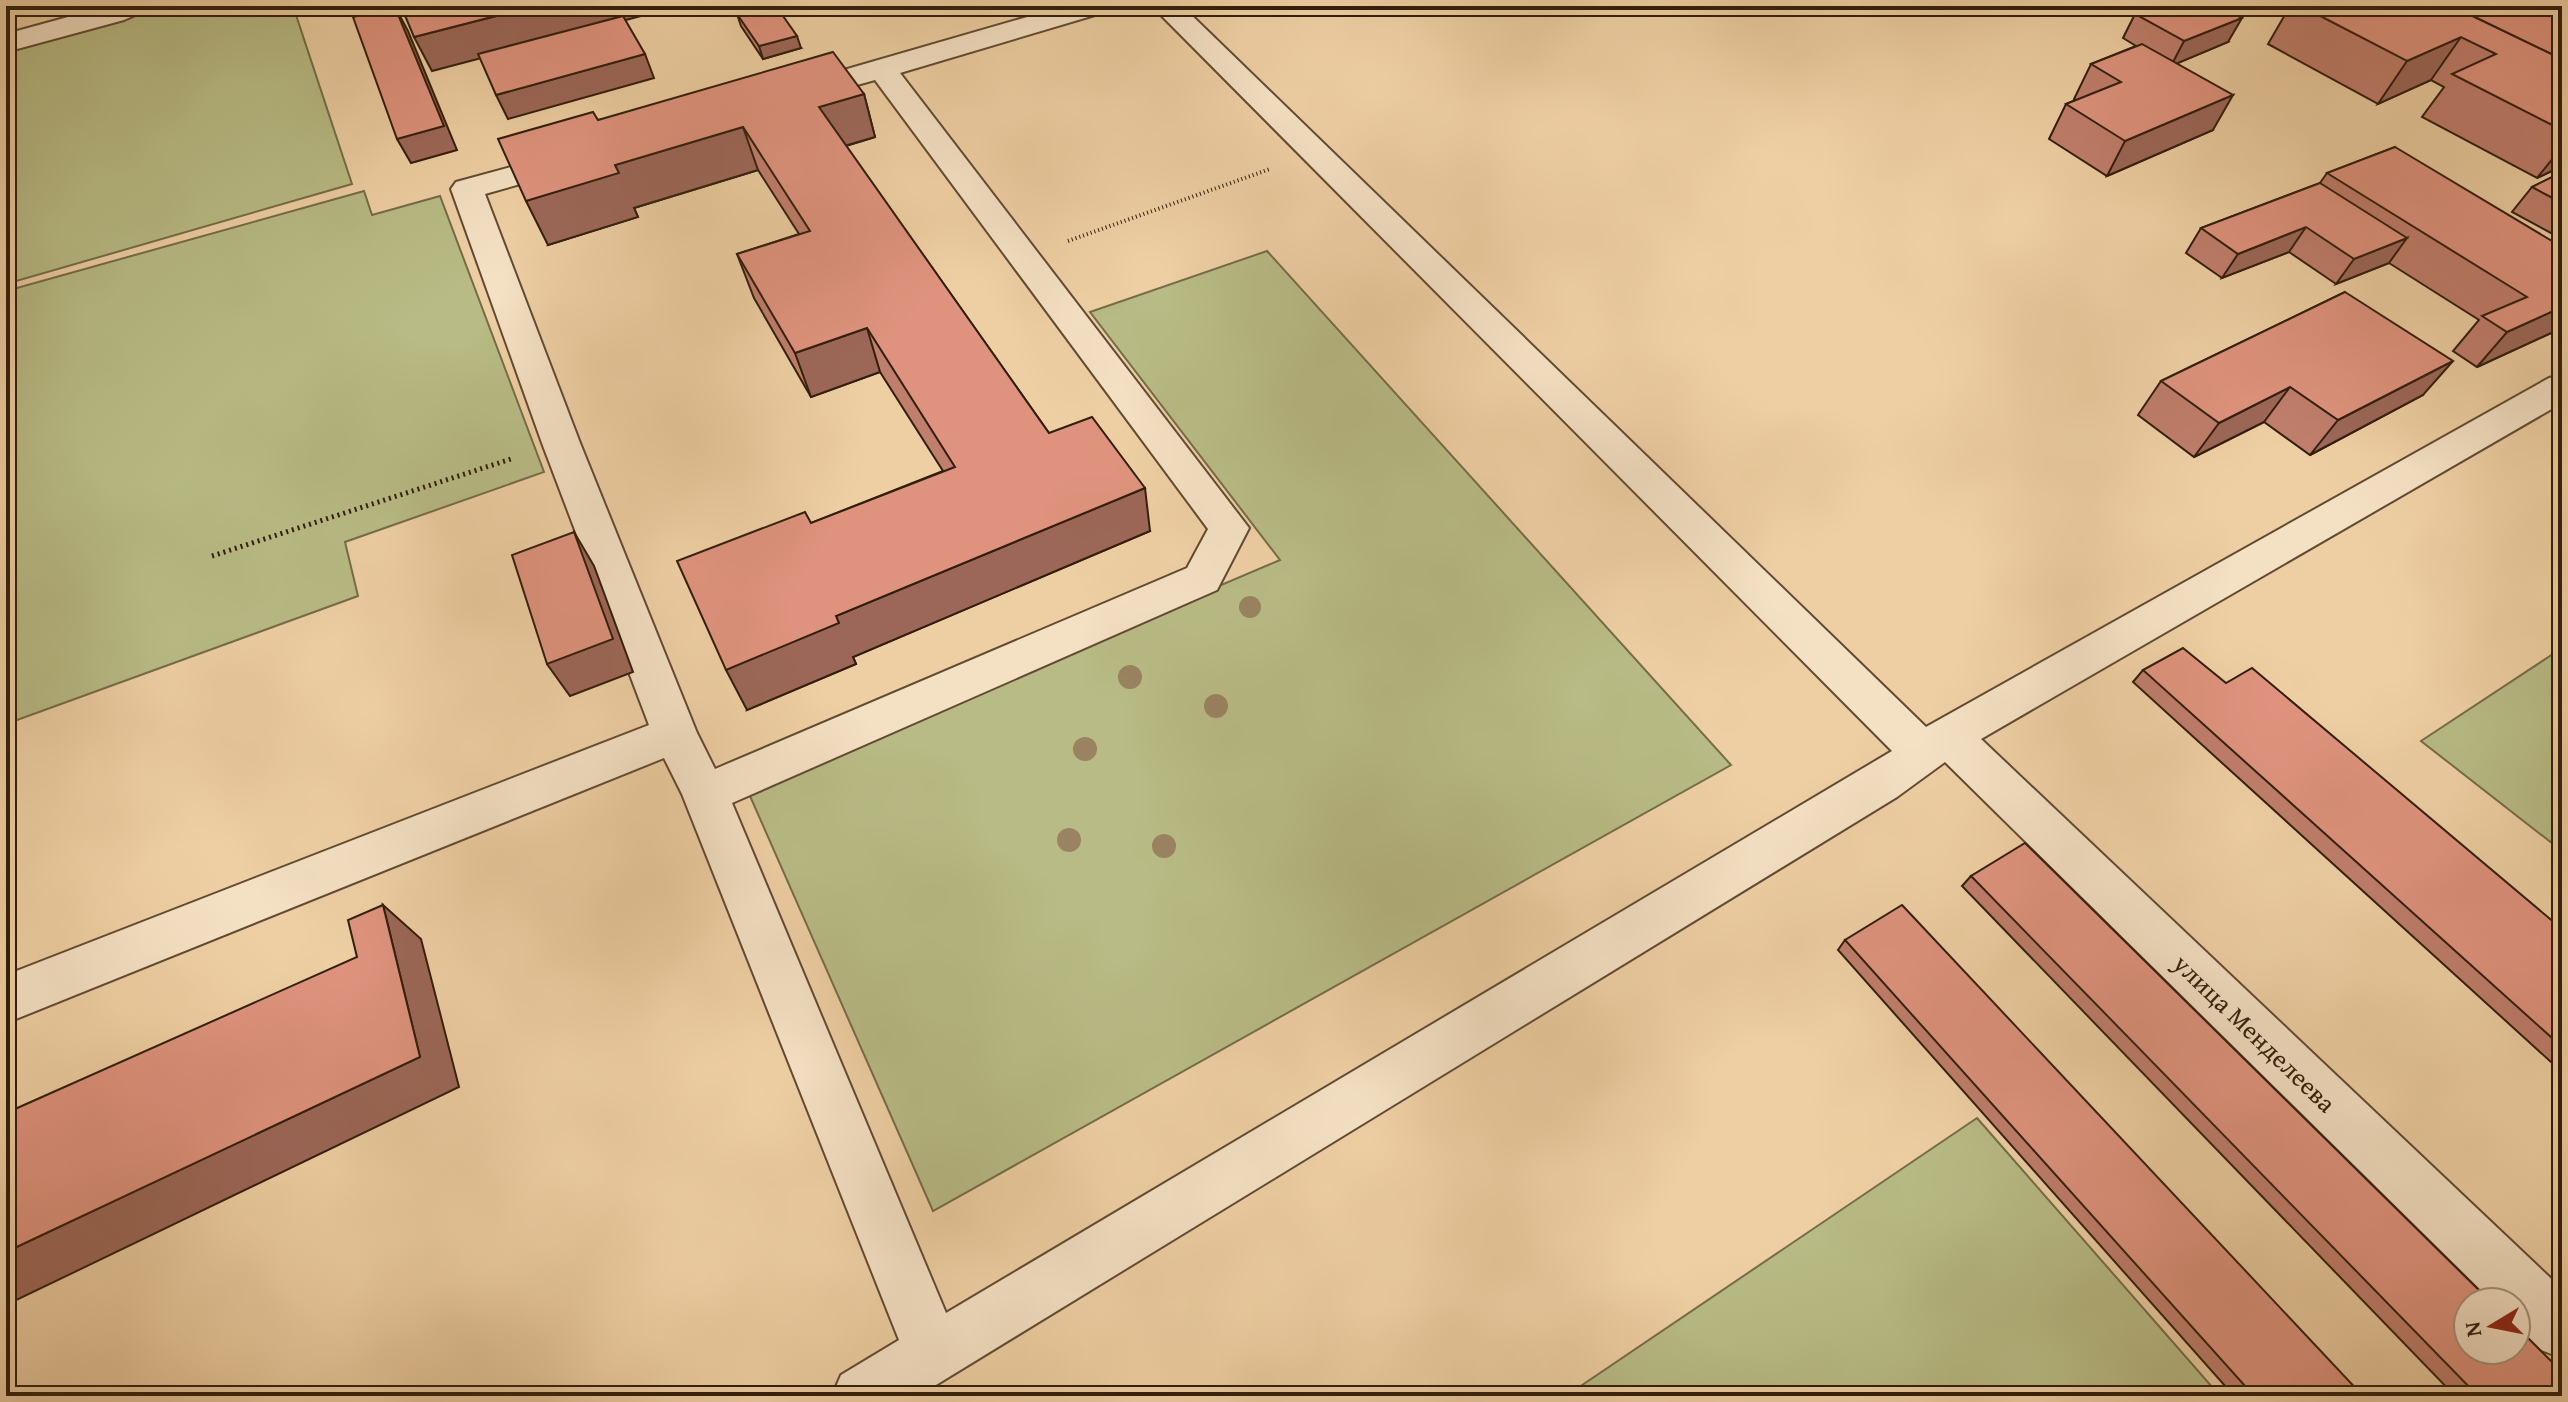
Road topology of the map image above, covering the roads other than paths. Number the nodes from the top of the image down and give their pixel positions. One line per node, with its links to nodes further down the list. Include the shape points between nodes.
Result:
1 (132, 6): 4 (street)
2 (1095, 6): 5 (street)
3 (1166, 6): 10 (street, улица Менделеева)
4 (6, 43)
5 (882, 69): 6 (street); 11 (street, via 1229,528 1202,579)
6 (757, 104)
7 (605, 149): 9 (street, via 467,189)
8 (2562, 387): 10 (street)
9 (675, 734): 11 (street); 12 (street)
10 (1935, 744): 13 (street, улица Менделеева); 14 (street, via 1881,783)
11 (705, 794): 14 (street)
12 (6, 999)
13 (2562, 1329)
14 (934, 1354): 15 (street)
15 (862, 1396)

